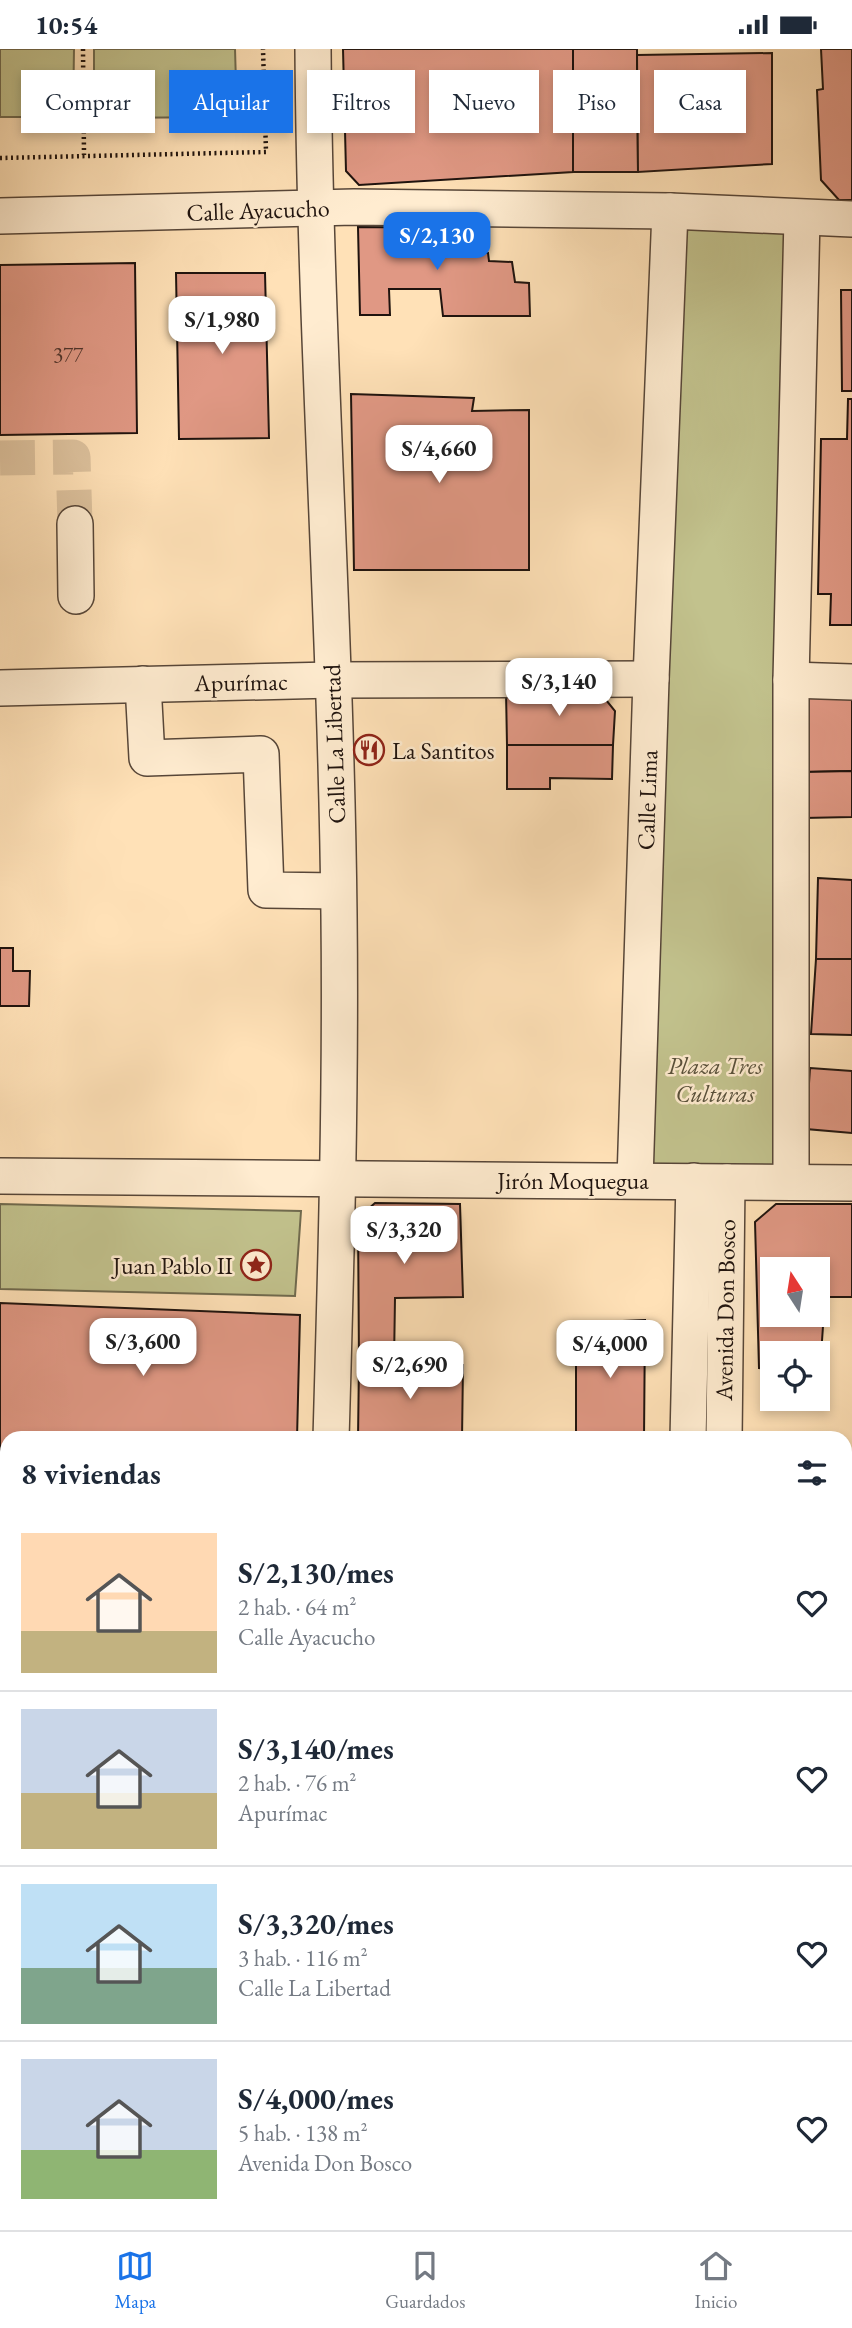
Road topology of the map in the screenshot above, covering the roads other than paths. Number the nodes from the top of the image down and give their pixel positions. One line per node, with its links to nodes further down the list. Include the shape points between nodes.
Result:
1 (313, 49): 2 (street, Calle La Libertad)
2 (315, 208): 3 (street, Calle Ayacucho); 4 (street, Calle Ayacucho); 10 (street, Calle La Libertad)
3 (670, 211): 5 (street, Calle Ayacucho); 9 (street, Calle Lima)
4 (0, 215)
5 (802, 218): 6 (street, Calle Ayacucho); 11 (street)
6 (852, 219)
7 (75, 524): 8 (street)
8 (76, 596)
9 (651, 679): 10 (street, Apurímac); 18 (street, Calle Lima)
10 (332, 680): 13 (street, Apurímac); 15 (street, Calle La Libertad)
11 (791, 680): 12 (street); 20 (street)
12 (852, 682)
13 (143, 684): 14 (street, Apurímac); 15 (street, via 147,758 261,754 266,890)
14 (0, 688)
15 (338, 891): 17 (street, Calle La Libertad)
16 (0, 1176): 17 (street, Jirón Moquegua)
17 (338, 1178): 18 (street, Jirón Moquegua); 22 (street, Calle La Libertad)
18 (635, 1180): 19 (street, Jirón Moquegua)
19 (711, 1181): 20 (street, Jirón Moquegua); 23 (street, Avenida Don Bosco); 24 (street, Avenida Don Bosco)
20 (791, 1181): 21 (street, Jirón Moquegua)
21 (852, 1183)
22 (331, 1431)
23 (689, 1431)
24 (724, 1431)

